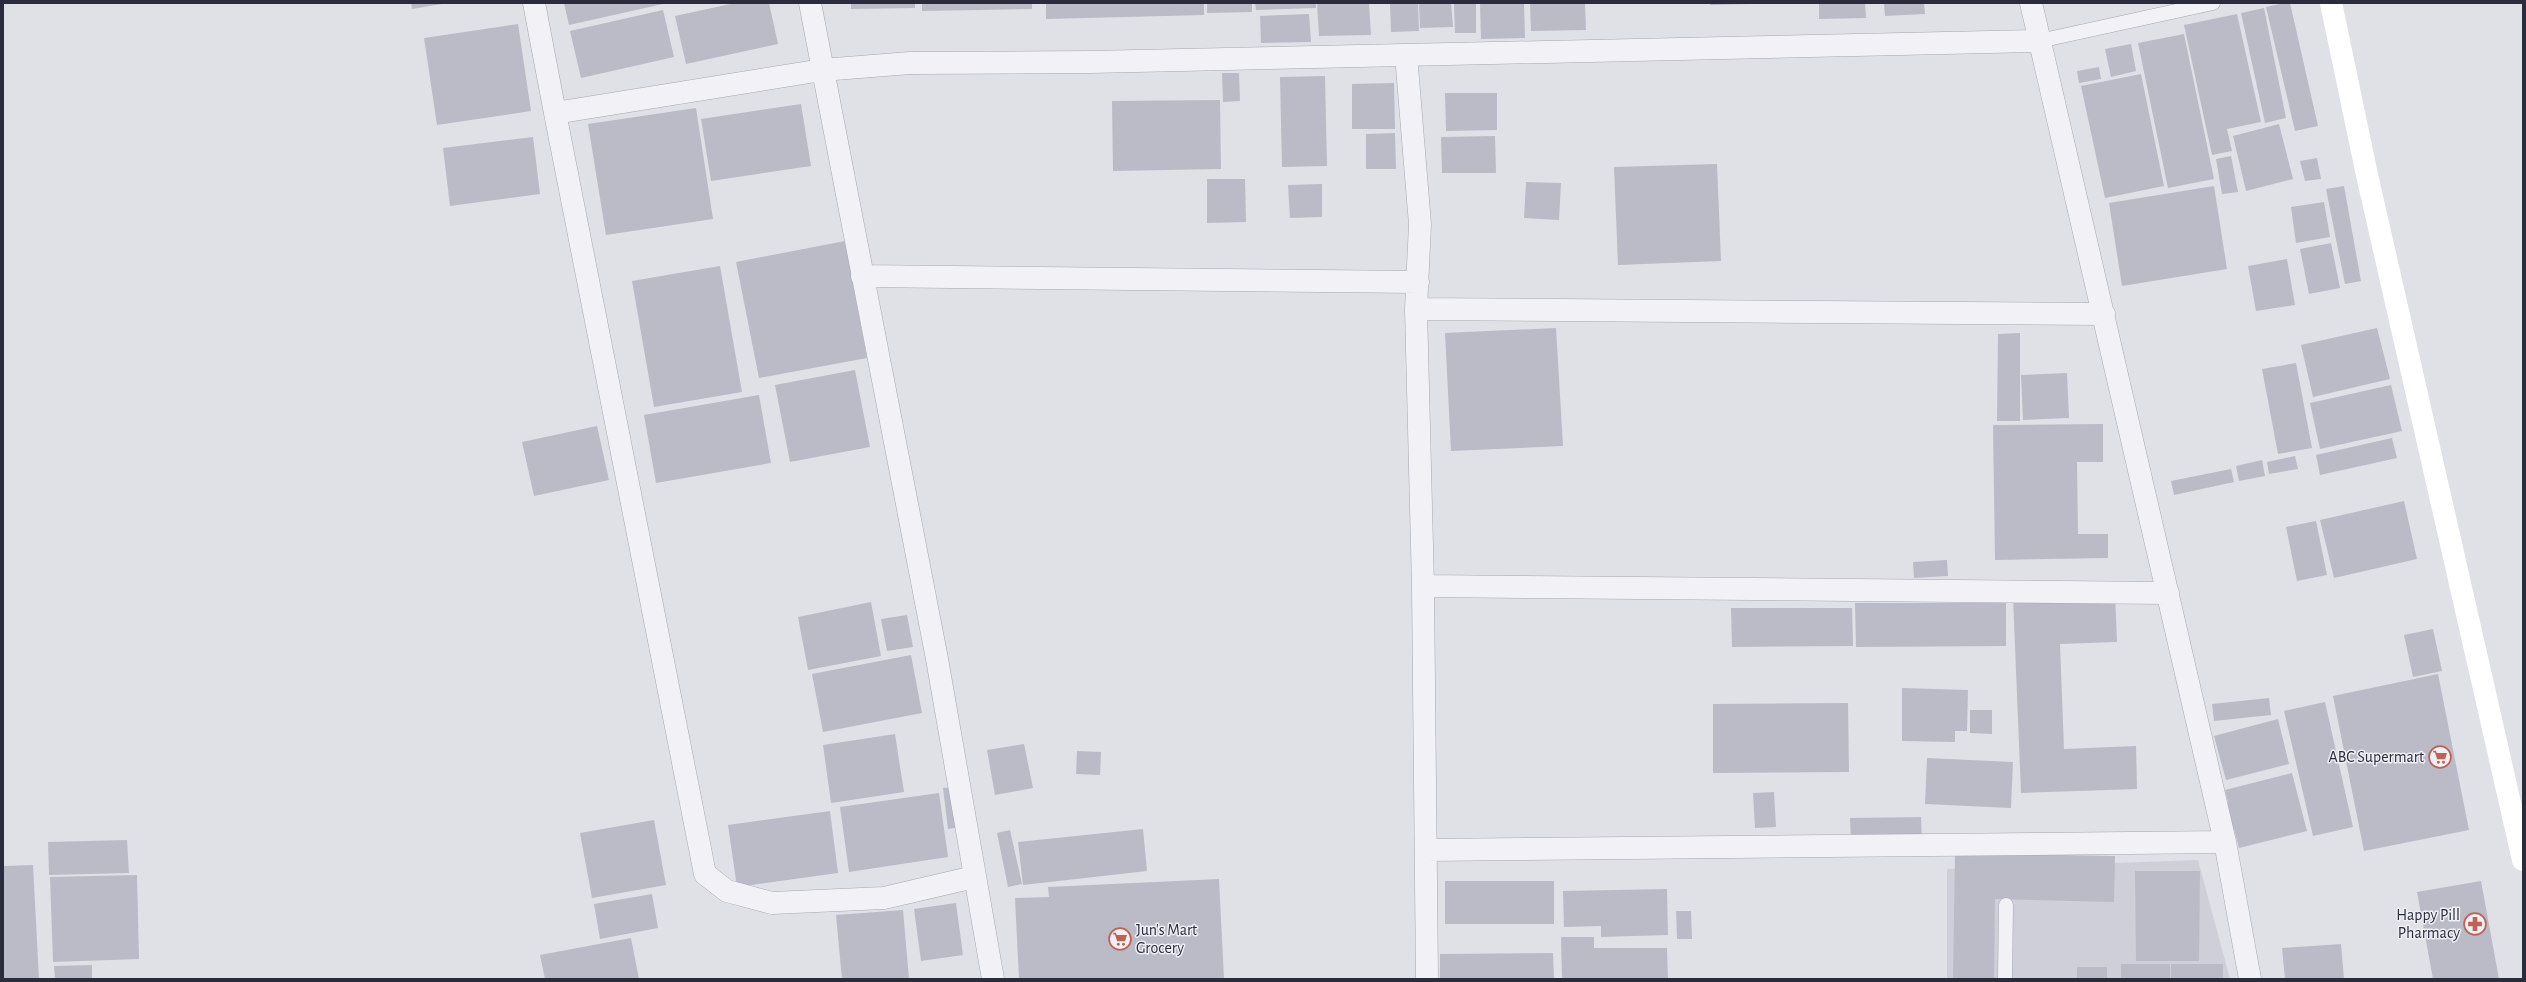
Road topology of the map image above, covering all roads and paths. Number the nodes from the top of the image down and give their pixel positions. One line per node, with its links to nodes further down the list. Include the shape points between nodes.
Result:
1 (534, 3): 9 (street)
2 (810, 3): 8 (street)
3 (2031, 3): 6 (street)
4 (2213, 3): 6 (lane)
5 (2331, 3): 18 (street, via 2367,175)
6 (2039, 41): 7 (street); 13 (street)
7 (1406, 55): 8 (street, via 910,63); 11 (street, via 1420,224)
8 (822, 70): 9 (street); 10 (street)
9 (556, 113): 19 (street, via 705,874 727,891 772,903 884,898)
10 (862, 276): 11 (street); 19 (street, via 937,659)
11 (1418, 282): 12 (street)
12 (1416, 309): 13 (street); 14 (street)
13 (2104, 314): 15 (street)
14 (1424, 586): 15 (street); 17 (street)
15 (2168, 593): 16 (street)
16 (2225, 842): 17 (street); 24 (street)
17 (1426, 850): 22 (street)
18 (2523, 860)
19 (974, 877): 21 (street)
20 (2006, 905): 23 (lane)
21 (993, 979)
22 (1427, 979)
23 (2006, 979)
24 (2250, 979)

